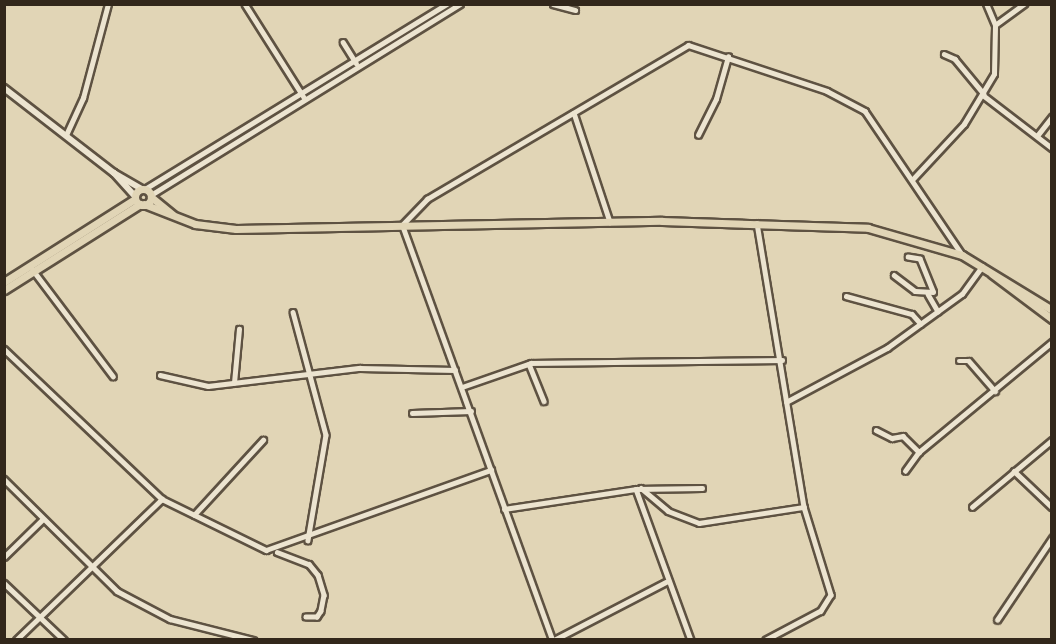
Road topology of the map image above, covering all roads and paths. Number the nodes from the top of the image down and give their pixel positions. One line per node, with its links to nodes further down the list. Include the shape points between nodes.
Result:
1 (108, 4): 24 (street, via 83,98)
2 (245, 4): 19 (street)
3 (447, 4): 9 (street)
4 (460, 4): 9 (street)
5 (553, 4): 8 (street)
6 (986, 4): 10 (street)
7 (1024, 4): 10 (street)
8 (575, 10)
9 (421, 23): 14 (street); 15 (street)
10 (995, 25): 20 (street, via 995,65)
11 (343, 42): 14 (street)
12 (944, 54): 20 (street, via 955,58)
13 (728, 57): 22 (street, via 688,45 679,48); 25 (street, via 716,99); 29 (street, via 854,104 868,115)
14 (354, 60): 15 (street); 16 (street)
15 (358, 66): 17 (street)
16 (336, 72): 17 (street); 19 (street)
17 (339, 78): 21 (street)
18 (4, 88): 24 (main road)
19 (302, 93): 21 (street); 30 (street)
20 (983, 95): 26 (street); 29 (street)
21 (305, 99): 30 (street)
22 (574, 113): 33 (street); 35 (street, via 428,200)
23 (1052, 117): 26 (street)
24 (66, 135): 28 (main road)
25 (698, 135)
26 (1036, 136): 27 (street)
27 (1052, 148)
28 (114, 173): 30 (main road); 31 (main road)
29 (912, 180): 36 (street)
30 (147, 192): 31 (main road); 31 (main road); 32 (main road)
31 (139, 201): 32 (main road); 39 (main road); 41 (main road)
32 (177, 219): 35 (main road, via 236,229)
33 (610, 222): 34 (main road); 35 (main road)
34 (757, 222): 36 (main road, via 868,228); 53 (street)
35 (402, 225): 56 (street)
36 (963, 255): 38 (main road)
37 (908, 257): 43 (street, via 921,259 934,288)
38 (985, 268): 45 (main road); 46 (street, via 962,294); 48 (main road)
39 (33, 270): 42 (main road); 59 (street)
40 (894, 275): 43 (street)
41 (4, 282)
42 (4, 290)
43 (928, 294): 46 (street)
44 (846, 296): 49 (street, via 912,314)
45 (1052, 310)
46 (938, 311): 49 (street)
47 (293, 312): 57 (street)
48 (1052, 319)
49 (921, 324): 64 (street, via 833,381)
50 (239, 329): 60 (street)
51 (1052, 342): 62 (street)
52 (4, 349): 77 (street)
53 (782, 360): 55 (street); 64 (street)
54 (959, 361): 62 (street, via 969,361)
55 (529, 364): 61 (street); 63 (street)
56 (455, 370): 57 (street, via 360,368); 61 (street)
57 (309, 373): 60 (street); 85 (street, via 327,446)
58 (160, 375): 60 (street, via 198,385)
59 (113, 376)
60 (234, 383)
61 (462, 387): 65 (street)
62 (995, 391): 70 (street)
63 (544, 401)
64 (786, 402): 78 (street)
65 (471, 411): 66 (street); 71 (street)
66 (412, 413)
67 (876, 430): 70 (street, via 892,438 903,436)
68 (263, 440): 82 (street)
69 (1052, 440): 73 (street)
70 (919, 452): 72 (street)
71 (491, 470): 81 (street); 85 (street)
72 (905, 471)
73 (1014, 471): 79 (street); 80 (street)
74 (4, 479): 83 (street)
75 (702, 488): 76 (street)
76 (639, 489): 78 (street, via 668,511 699,523); 81 (street); 89 (street)
77 (162, 499): 82 (street); 88 (street)
78 (804, 507): 99 (street, via 830,600 821,611)
79 (972, 507)
80 (1052, 507)
81 (504, 509): 97 (street)
82 (194, 515): 86 (street)
83 (43, 519): 87 (street); 88 (street)
84 (1052, 538): 93 (street)
85 (308, 540): 86 (street)
86 (275, 551): 92 (street, via 309,564 318,575 324,595 321,611 317,617)
87 (4, 557)
88 (90, 567): 91 (street); 96 (street, via 151,611)
89 (666, 582): 97 (street); 98 (street)
90 (4, 583): 91 (street)
91 (42, 616): 94 (street); 95 (street)
92 (306, 617)
93 (997, 620)
94 (16, 639)
95 (64, 639)
96 (253, 639)
97 (553, 639)
98 (691, 639)
99 (766, 639)

